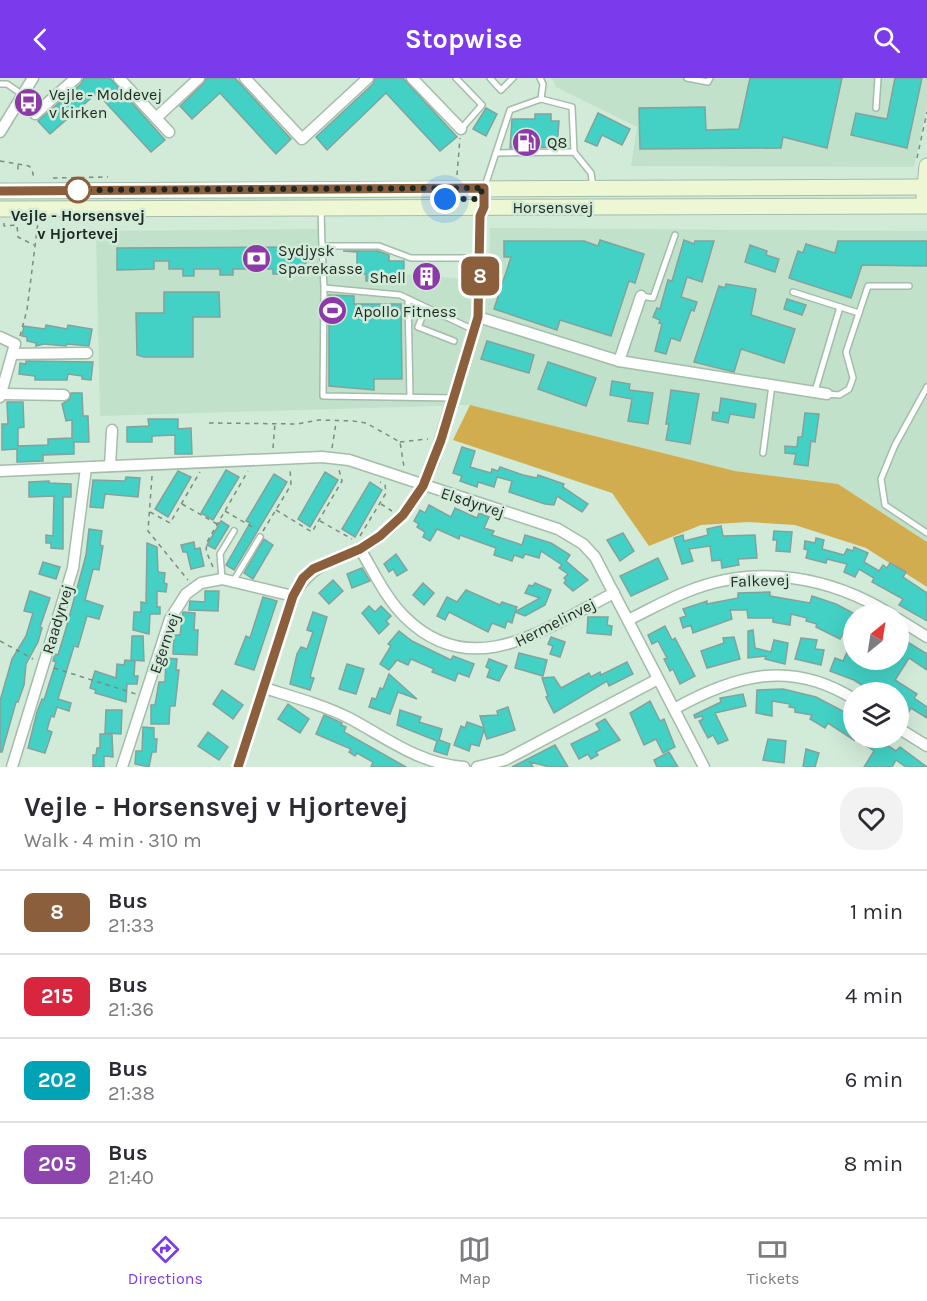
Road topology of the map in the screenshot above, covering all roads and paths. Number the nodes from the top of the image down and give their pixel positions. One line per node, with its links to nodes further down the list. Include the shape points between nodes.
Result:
1 (33, 78): 16 (street)
2 (76, 78): 20 (street)
3 (119, 78): 21 (street)
4 (199, 78): 21 (street)
5 (245, 78): 6 (street, via 302,139)
6 (368, 78)
7 (412, 78): 22 (street)
8 (456, 78): 22 (lane, via 482,105)
9 (490, 78): 10 (lane, via 501,90)
10 (513, 78)
11 (540, 78): 17 (lane)
12 (687, 78): 13 (lane, via 708,82)
13 (710, 78)
14 (878, 78): 18 (lane)
15 (0, 84): 16 (lane, via 7,84)
16 (23, 95): 23 (street)
17 (541, 99): 25 (lane, via 572,107); 26 (lane, via 510,110)
18 (876, 108)
19 (927, 112): 29 (path)
20 (35, 114)
21 (156, 118): 24 (street)
22 (461, 129): 32 (path)
23 (0, 132)
24 (169, 132)
25 (573, 152): 26 (lane); 34 (lane, via 591,173)
26 (496, 153): 33 (lane)
27 (0, 161): 28 (path)
28 (18, 164): 30 (path); 31 (path, via 32,170)
29 (921, 166): 36 (main road)
30 (18, 173)
31 (35, 182)
32 (457, 188): 33 (main road, Horsensvej); 35 (main road, Horsensvej)
33 (484, 188): 34 (main road, Horsensvej); 38 (main road, via 476,199 389,199); 39 (street)
34 (593, 188): 36 (main road, Horsensvej); 39 (main road, via 571,196 493,196)
35 (0, 191)
36 (926, 197): 39 (main road, Horsensvej, via 728,206)
37 (0, 200): 40 (main road, via 138,202)
38 (372, 207): 39 (main road, Horsensvej); 41 (main road, Horsensvej)
39 (484, 207): 48 (street, via 480,216)
40 (175, 208): 41 (main road, Horsensvej); 42 (main road, Horsensvej)
41 (320, 208): 47 (lane)
42 (0, 209)
43 (39, 218): 46 (path)
44 (4, 225): 46 (path, via 17,225 18,237)
45 (675, 235): 52 (lane, via 653,298)
46 (35, 246): 61 (path, via 27,310)
47 (322, 246): 48 (lane, via 379,246 411,258); 50 (lane)
48 (481, 258): 57 (street)
49 (909, 286): 56 (lane, via 868,286)
50 (324, 288): 53 (lane); 69 (lane, via 323,396)
51 (793, 292): 54 (lane)
52 (641, 296): 63 (street)
53 (408, 299): 55 (lane); 69 (lane)
54 (840, 306): 56 (lane); 66 (lane)
55 (426, 308): 58 (lane); 60 (lane, via 418,327)
56 (859, 313): 66 (lane, via 846,352 853,378 849,389 839,395)
57 (478, 317): 58 (street); 63 (street)
58 (474, 330): 70 (street)
59 (0, 337): 61 (street)
60 (454, 341)
61 (14, 349): 62 (street); 68 (street)
62 (87, 353)
63 (619, 361): 64 (street)
64 (772, 385): 66 (street); 77 (lane)
65 (927, 387): 99 (lane, via 881,479 885,505)
66 (821, 393)
67 (64, 395): 68 (street)
68 (1, 396)
69 (410, 397): 70 (lane)
70 (454, 398): 75 (street)
71 (275, 422): 72 (path); 73 (path); 78 (path)
72 (336, 422): 76 (path, via 366,423); 81 (path)
73 (209, 423)
74 (112, 430): 84 (street)
75 (441, 440): 76 (path); 89 (street)
76 (400, 442): 88 (path)
77 (763, 453)
78 (272, 457): 79 (street, Elsdyrvej); 80 (street, Elsdyrvej)
79 (289, 457): 81 (street, Elsdyrvej); 92 (path, via 291,485)
80 (251, 458): 82 (street, Elsdyrvej); 94 (path, via 251,465)
81 (334, 458): 87 (street, Elsdyrvej); 96 (path, via 342,481)
82 (202, 461): 83 (street, Elsdyrvej); 91 (path, via 202,469)
83 (153, 464): 84 (street, Elsdyrvej); 93 (path)
84 (110, 466): 85 (street, Elsdyrvej)
85 (86, 468): 86 (street, Elsdyrvej); 112 (street, Raadyrvej, via 73,568)
86 (0, 471)
87 (383, 472): 88 (street, Elsdyrvej); 90 (path, via 380,482 386,493)
88 (405, 480): 89 (street, Elsdyrvej)
89 (423, 486): 95 (street); 105 (street, Elsdyrvej, via 572,536 595,557)
90 (380, 503): 95 (path); 96 (path, via 357,542)
91 (181, 504): 93 (path, via 170,523); 97 (path)
92 (276, 510): 96 (path, via 312,532); 100 (path)
93 (149, 511): 104 (path, via 148,531)
94 (225, 511): 97 (path); 100 (path)
95 (402, 516): 101 (street)
96 (319, 520)
97 (217, 524): 102 (path, via 206,551)
98 (234, 531): 102 (lane, via 220,554)
99 (927, 533)
100 (261, 535): 103 (lane)
101 (360, 549): 105 (street, Hermelinvej, via 405,617 444,643 467,649 514,644); 106 (street, via 313,569)
102 (220, 579): 103 (street); 104 (street)
103 (234, 580): 106 (street)
104 (194, 587): 116 (street, Egernvej, via 174,610)
105 (614, 593): 108 (street, Elsdyrvej)
106 (293, 596): 114 (street)
107 (873, 604): 108 (street, Falkevej, via 854,593 812,580 737,578 705,585)
108 (628, 620): 113 (street, Elsdyrvej)
109 (909, 626): 110 (street)
110 (927, 637)
111 (0, 641): 112 (path)
112 (43, 665): 116 (path); 120 (street, Raadyrvej)
113 (658, 679): 117 (street, Elsdyrvej); 124 (street, via 505,760)
114 (264, 688): 122 (street); 123 (street, via 349,718 417,756)
115 (843, 694): 117 (street, via 815,681 767,675 731,681)
116 (146, 697): 121 (street, Egernvej)
117 (674, 708): 125 (street, Elsdyrvej)
118 (909, 735): 119 (street)
119 (927, 746)
120 (12, 767)
121 (122, 767)
122 (238, 767)
123 (464, 767)
124 (477, 767)
125 (704, 767)

